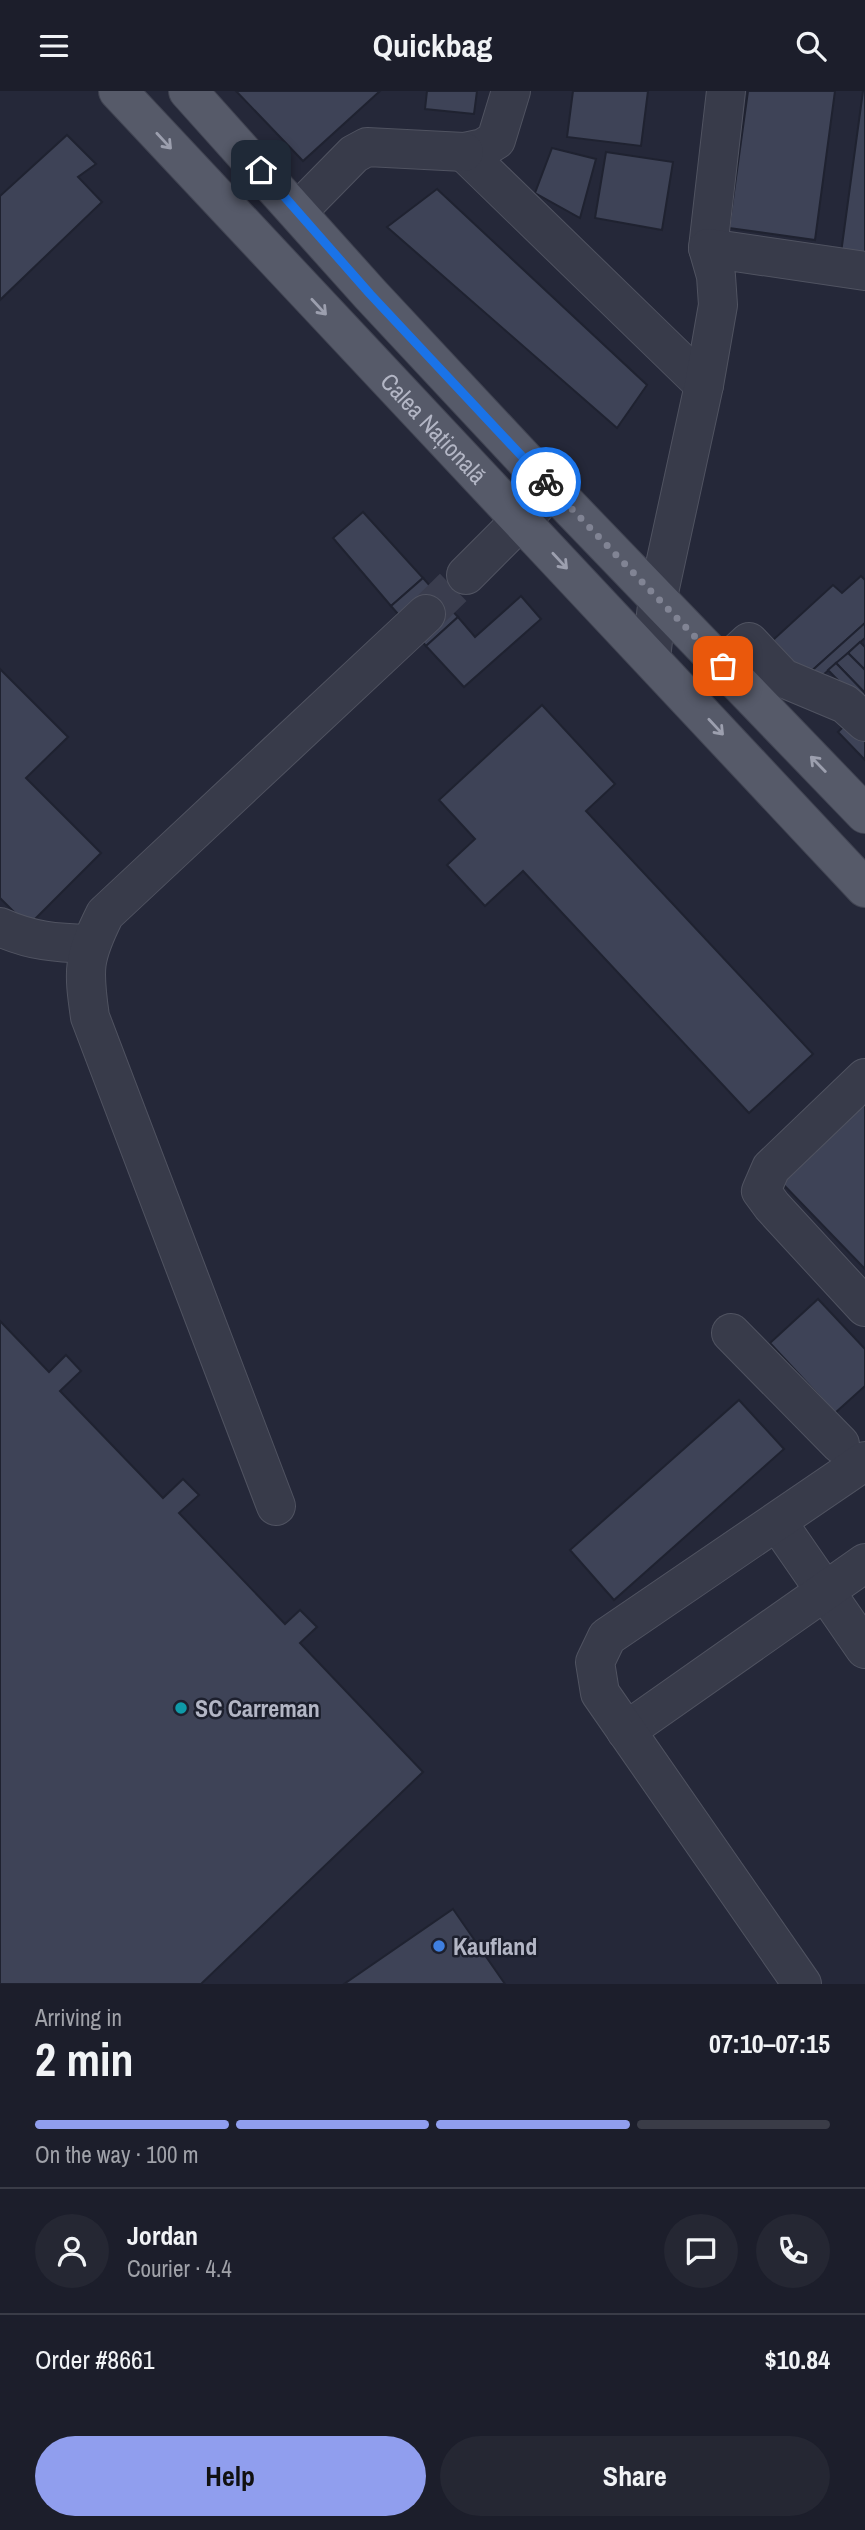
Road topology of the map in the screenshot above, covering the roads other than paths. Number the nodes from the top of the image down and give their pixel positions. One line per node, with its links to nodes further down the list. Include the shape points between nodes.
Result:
1 (118, 91): 11 (main road, Calea Națională, one-way to 11)
2 (188, 91): 6 (main road, Calea Națională)
3 (511, 91): 5 (street, via 496,140)
4 (726, 91): 7 (street)
5 (464, 152): 6 (street, via 367,147 354,153); 9 (street)
6 (298, 211): 10 (main road, Calea Națională)
7 (708, 248): 8 (street); 9 (street, via 718,305)
8 (865, 271)
9 (704, 386): 13 (street)
10 (552, 489): 11 (street); 13 (main road, Calea Națională)
11 (521, 519): 12 (street); 15 (main road, Calea Națională, one-way to 15)
12 (466, 575)
13 (658, 597): 15 (street); 16 (main road, Calea Națională)
14 (426, 614): 21 (street, via 105,914)
15 (651, 658): 19 (main road, Calea Națională, one-way to 19)
16 (723, 666): 17 (street, via 749,642 783,678 845,704); 18 (main road, Calea Națională, one-way to 16)
17 (865, 722)
18 (865, 814)
19 (865, 888)
20 (0, 927): 21 (street, via 50,943)
21 (90, 944): 26 (street, via 84,974 90,1017)
22 (865, 1078): 23 (street, via 771,1168 761,1191)
23 (865, 1307)
24 (731, 1333): 25 (street)
25 (857, 1443): 27 (street)
26 (276, 1506)
27 (782, 1506): 29 (street); 31 (street, via 607,1637 595,1662 600,1693)
28 (865, 1563): 29 (street)
29 (825, 1592): 30 (street); 31 (street)
30 (865, 1649)
31 (626, 1731): 32 (street)
32 (802, 1984)

